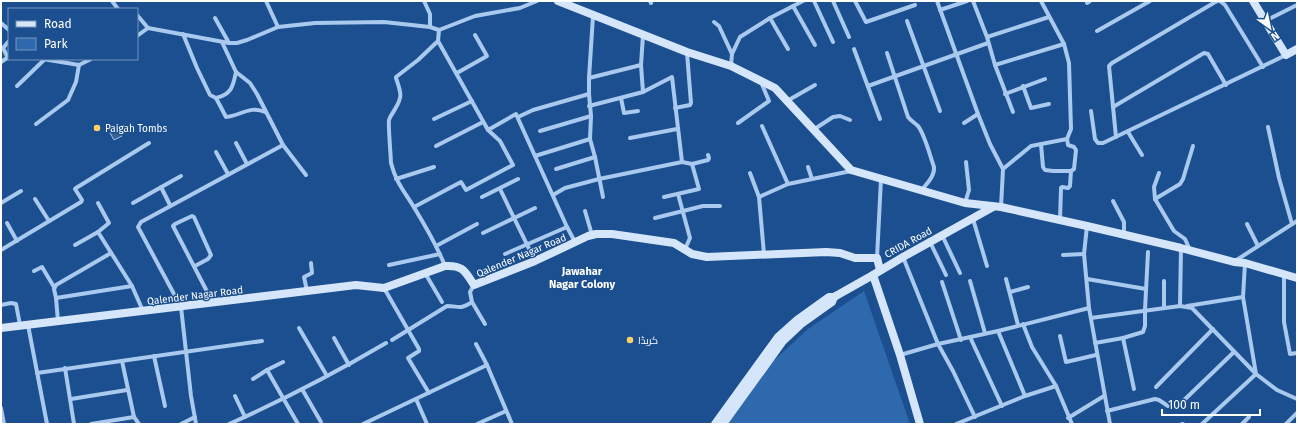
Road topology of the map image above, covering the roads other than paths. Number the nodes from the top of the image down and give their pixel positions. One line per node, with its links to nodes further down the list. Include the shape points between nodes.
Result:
1 (266, 1): 27 (street)
2 (424, 1): 28 (street, via 430,14)
3 (537, 1): 30 (street, via 520,8 475,16)
4 (558, 1): 20 (street)
5 (802, 1): 16 (street)
6 (814, 1): 41 (street)
7 (833, 1): 36 (street)
8 (855, 1): 17 (street, via 866,22)
9 (938, 1): 18 (street)
10 (967, 1): 18 (street)
11 (973, 1): 37 (street)
12 (1041, 1): 21 (street)
13 (1150, 1): 31 (street)
14 (1253, 1): 25 (street)
15 (1297, 5): 25 (street)
16 (793, 6): 23 (street); 45 (street)
17 (915, 6)
18 (940, 10): 52 (street)
19 (138, 16): 29 (street)
20 (593, 16): 35 (street); 67 (street)
21 (1049, 17): 37 (street); 44 (street)
22 (216, 18): 42 (street)
23 (770, 18): 47 (street); 51 (street, via 740,36)
24 (907, 21): 62 (street)
25 (1265, 21): 53 (street)
26 (714, 22): 51 (street, via 719,26)
27 (278, 27): 28 (street, via 315,23 384,22); 42 (street, via 247,40)
28 (430, 27): 30 (street)
29 (148, 28): 32 (street); 33 (street)
30 (440, 30): 38 (street)
31 (1097, 30)
32 (183, 34): 40 (street); 78 (street, via 210,95)
33 (138, 35)
34 (475, 35): 65 (street, via 486,56)
35 (643, 35): 49 (street); 59 (street)
36 (849, 37)
37 (987, 37): 43 (street)
38 (438, 41): 65 (street); 139 (street, via 396,78 401,96 388,125 391,161)
39 (8, 42): 57 (street, via 3,48 7,56)
40 (222, 42): 42 (street); 64 (street)
41 (833, 42)
42 (229, 43)
43 (988, 43): 52 (street); 60 (street)
44 (1064, 44): 60 (street); 111 (street, via 1070,64 1071,130)
45 (815, 45)
46 (854, 48): 73 (street)
47 (788, 49)
48 (1297, 49): 53 (street)
49 (687, 52): 61 (street); 85 (street, via 691,104)
50 (887, 53): 66 (street)
51 (732, 54): 61 (street)
52 (957, 54): 62 (street); 91 (street)
53 (1286, 55): 63 (street)
54 (43, 60): 72 (street)
55 (50, 60): 58 (street)
56 (89, 60): 58 (street)
57 (1, 62)
58 (80, 65): 100 (street, via 68,100)
59 (641, 65): 67 (street); 75 (street)
60 (994, 65): 77 (street)
61 (731, 66): 69 (street)
62 (924, 66): 66 (street); 87 (street)
63 (1263, 67): 70 (street); 84 (street, via 1225,5 1217,1 1109,66)
64 (236, 72): 78 (street, via 229,91); 89 (street, via 253,88)
65 (457, 73): 80 (street)
66 (896, 76): 73 (street); 146 (street, via 908,117 922,133 934,167 933,176)
67 (589, 78): 76 (street)
68 (1045, 79): 74 (street)
69 (761, 82): 81 (street, via 775,88); 98 (street, via 769,101)
70 (1226, 84): 84 (street, via 1208,54 1204,53); 107 (street)
71 (815, 85): 81 (street)
72 (17, 86)
73 (868, 86): 95 (street)
74 (1023, 86): 77 (street); 82 (street, via 1031,108)
75 (643, 92): 79 (street); 85 (street, via 672,77)
76 (589, 94): 83 (street); 93 (street, via 533,110)
77 (1005, 94): 90 (street)
78 (216, 98): 89 (street, via 226,117 250,109)
79 (621, 98): 83 (street); 86 (street, via 624,113)
80 (472, 101): 94 (street); 97 (street)
81 (787, 101): 105 (street)
82 (1049, 104)
83 (589, 106): 92 (street)
84 (1113, 107): 108 (street)
85 (675, 108): 103 (street)
86 (638, 111)
87 (940, 111)
88 (1092, 111): 108 (street, via 1096,142 1103,143)
89 (265, 112): 115 (street)
90 (1013, 112)
91 (978, 114): 99 (street); 130 (street)
92 (591, 116): 106 (street); 110 (street)
93 (518, 117): 104 (street, via 516,114); 121 (street)
94 (434, 119)
95 (880, 119)
96 (850, 120): 105 (street, via 840,116 833,117)
97 (484, 122): 104 (street); 116 (street)
98 (738, 123)
99 (964, 123)
100 (36, 124)
101 (762, 126): 143 (street)
102 (1268, 127): 177 (street)
103 (677, 129): 109 (street); 123 (street)
104 (488, 130): 163 (street, via 500,141 513,165 466,190 461,182)
105 (813, 130): 131 (street)
106 (540, 131)
107 (1128, 132): 108 (street); 120 (street)
108 (1116, 137)
109 (630, 138)
110 (590, 139): 121 (street); 122 (street)
111 (1067, 139): 114 (street); 132 (street, via 1068,145 1076,150 1074,169)
112 (149, 143): 172 (street, via 76,188 82,201)
113 (236, 143): 125 (street)
114 (1041, 144): 130 (street, via 1029,147); 132 (street, via 1045,170)
115 (283, 145): 125 (street); 136 (street)
116 (436, 146)
117 (1193, 146): 154 (street, via 1184,179)
118 (216, 152): 135 (street)
119 (708, 155): 126 (street, via 708,160)
120 (1142, 155)
121 (535, 156): 149 (street)
122 (595, 157): 129 (street); 140 (street)
123 (682, 162): 126 (street); 140 (street)
124 (966, 162): 160 (street, via 969,190)
125 (247, 164): 135 (street)
126 (692, 164): 148 (street, via 699,189)
127 (434, 167): 139 (street)
128 (808, 167): 141 (street)
129 (556, 169)
130 (1003, 169): 164 (street)
131 (851, 170): 138 (street); 141 (street)
132 (1071, 171): 171 (street, via 1070,186 1061,187)
133 (750, 173): 153 (street)
134 (1159, 173): 154 (street, via 1154,187)
135 (228, 174): 161 (street)
136 (306, 175)
137 (181, 176): 144 (street)
138 (881, 178): 146 (street); 204 (street)
139 (396, 179): 163 (street)
140 (599, 179): 149 (street, via 565,188); 151 (street)
141 (812, 179): 143 (street)
142 (518, 180): 145 (street)
143 (788, 184): 153 (street)
144 (161, 187): 159 (street); 161 (street)
145 (500, 189): 150 (street); 168 (street)
146 (922, 190): 160 (street)
147 (21, 191): 157 (street)
148 (678, 194): 152 (street); 167 (street)
149 (553, 195): 179 (street)
150 (482, 197)
151 (603, 197)
152 (664, 197)
153 (759, 197): 201 (street)
154 (1155, 199): 195 (street, via 1174,231 1185,239)
155 (35, 200): 172 (street)
156 (1113, 200): 184 (street, via 1124,222)
157 (1, 202)
158 (98, 203): 180 (street, via 110,222)
159 (133, 203)
160 (965, 203): 164 (street)
161 (170, 205): 241 (street, via 138,226)
162 (720, 206): 167 (street, via 703,206)
163 (414, 207): 190 (street)
164 (997, 207): 170 (street, CRIDA Road); 171 (street)
165 (535, 208): 168 (street)
166 (585, 211): 182 (street)
167 (682, 212): 169 (street); 193 (street, via 690,238)
168 (514, 218): 181 (street); 188 (street)
169 (655, 218)
170 (973, 219): 183 (street, CRIDA Road); 212 (street)
171 (1060, 220): 178 (street)
172 (49, 221): 185 (street)
173 (1297, 221): 177 (street)
174 (7, 223): 185 (street)
175 (477, 224): 190 (street)
176 (1247, 224): 191 (street)
177 (1292, 224): 191 (street)
178 (1087, 226): 184 (street); 200 (street)
179 (567, 228): 187 (street); 188 (street)
180 (98, 232): 189 (street); 197 (street)
181 (483, 233)
182 (592, 235): 187 (street, Qalender Nagar Road); 193 (street, Qalender Nagar Road, via 636,237 674,243)
183 (942, 235): 186 (street, CRIDA Road); 216 (street)
184 (1124, 235): 192 (street)
185 (17, 241): 194 (street)
186 (930, 241): 203 (street, CRIDA Road); 217 (street)
187 (575, 242): 205 (street, Qalender Nagar Road)
188 (527, 245): 199 (street); 205 (street)
189 (75, 246)
190 (436, 246): 198 (street)
191 (1258, 246): 206 (street)
192 (1181, 248): 195 (street); 240 (street)
193 (685, 249): 201 (street, Qalender Nagar Road, via 707,258)
194 (1, 250)
195 (1190, 250): 206 (street)
196 (1148, 252): 231 (street)
197 (111, 253): 227 (street); 228 (street)
198 (440, 254): 209 (street); 211 (street)
199 (504, 254)
200 (1084, 254): 202 (street); 222 (street)
201 (764, 255): 204 (street, Qalender Nagar Road, via 826,252 855,258)
202 (1063, 255)
203 (903, 257): 213 (street, CRIDA Road); 268 (street)
204 (877, 258): 213 (street)
205 (535, 262): 226 (street, Qalender Nagar Road)
206 (1234, 262): 207 (street)
207 (1245, 263): 218 (street); 234 (street)
208 (311, 264): 232 (street, via 312,273 304,277)
209 (389, 265)
210 (195, 266): 210 (street, via 211,255 192,216 173,226); 238 (street)
211 (445, 266): 215 (street, Qalender Nagar Road); 226 (street, Qalender Nagar Road, via 461,268)
212 (987, 266)
213 (880, 270): 219 (street, CRIDA Road)
214 (34, 271): 228 (street, via 42,267)
215 (425, 273): 230 (street, Qalender Nagar Road); 236 (street)
216 (960, 273)
217 (946, 275)
218 (1284, 275): 221 (street); 271 (street, via 1284,322 1290,354)
219 (873, 276): 253 (street, CRIDA Road, via 834,297 832,302); 272 (street)
220 (1006, 278): 233 (street)
221 (1297, 278)
222 (1087, 279): 231 (street); 242 (street)
223 (970, 281): 257 (street)
224 (1164, 281): 243 (street)
225 (942, 282): 263 (street)
226 (474, 285): 237 (street, via 470,292)
227 (132, 286): 235 (street); 245 (street)
228 (54, 287): 235 (street)
229 (1028, 287): 233 (street)
230 (384, 288): 232 (street, Qalender Nagar Road, via 356,285); 255 (street)
231 (1146, 289): 244 (street)
232 (307, 291): 238 (street, Qalender Nagar Road)
233 (1010, 292): 250 (street)
234 (1243, 297): 240 (street); 282 (street)
235 (56, 298): 247 (street)
236 (442, 302)
237 (472, 302): 248 (street); 255 (street, via 460,308 447,306)
238 (213, 303): 241 (street, Qalender Nagar Road)
239 (1, 305): 249 (street, via 11,302 16,304)
240 (1182, 306): 243 (street); 254 (street, via 1192,308)
241 (181, 307): 245 (street, Qalender Nagar Road); 269 (street)
242 (1088, 308): 246 (street); 250 (street)
243 (1164, 308): 244 (street)
244 (1145, 310): 246 (street); 261 (street, via 1146,326 1143,332)
245 (143, 311): 247 (street, Qalender Nagar Road)
246 (1091, 318): 266 (street)
247 (58, 321): 249 (street, Qalender Nagar Road)
248 (485, 324)
249 (24, 325): 251 (street, Qalender Nagar Road); 281 (street)
250 (1021, 325): 256 (street); 285 (street)
251 (1, 328)
252 (299, 328): 283 (street)
253 (792, 329): 327 (street, CRIDA Road, via 778,337); 328 (street, CRIDA Road)
254 (1212, 329): 270 (street); 286 (street)
255 (408, 330): 262 (street); 290 (street, via 420,350 408,358)
256 (998, 331): 257 (street); 292 (street)
257 (985, 333): 259 (street)
258 (1060, 336): 273 (street, via 1066,362)
259 (970, 337): 263 (street); 300 (street)
260 (334, 338): 277 (street)
261 (1123, 338): 266 (street); 288 (street)
262 (392, 340)
263 (960, 340): 268 (street)
264 (262, 341): 269 (street)
265 (386, 343): 277 (street)
266 (1095, 343): 273 (street)
267 (476, 344): 278 (street)
268 (938, 344): 272 (street); 310 (street)
269 (186, 352): 274 (street); 308 (street)
270 (1234, 352): 282 (street); 298 (street)
271 (1297, 353)
272 (900, 355): 329 (street)
273 (1096, 355): 293 (street)
274 (154, 356): 275 (street); 299 (street)
275 (122, 361): 279 (street); 289 (street)
276 (283, 362): 280 (street)
277 (349, 365): 283 (street)
278 (487, 365): 290 (street); 303 (street)
279 (65, 368): 281 (street); 294 (street)
280 (267, 370): 284 (street); 295 (street)
281 (37, 373): 315 (street)
282 (1256, 374): 297 (street, via 1277,390); 333 (street)
283 (327, 376): 287 (street)
284 (253, 378)
285 (1056, 386): 292 (street); 312 (street)
286 (1156, 387)
287 (302, 389): 295 (street); 313 (street)
288 (1134, 389)
289 (128, 390): 294 (street); 307 (street)
290 (429, 393): 296 (street)
291 (235, 396): 309 (street)
292 (1025, 396): 300 (street)
293 (1104, 396): 304 (street); 312 (street)
294 (71, 399): 316 (street)
295 (283, 399): 309 (street); 322 (street)
296 (416, 399): 323 (street); 324 (street)
297 (1297, 399)
298 (1179, 405)
299 (165, 406)
300 (1002, 406): 310 (street)
301 (1168, 406): 304 (street, via 1154,399)
302 (1, 408): 306 (street)
303 (506, 411): 325 (street); 326 (street)
304 (1107, 411): 332 (street)
305 (1297, 413): 335 (street)
306 (2, 415): 314 (street)
307 (134, 417): 317 (street); 318 (street)
308 (195, 417): 319 (street); 320 (street)
309 (245, 417): 321 (street)
310 (975, 417): 330 (street)
311 (1250, 417): 334 (street)
312 (1068, 418): 331 (street)
313 (321, 422)
314 (4, 424)
315 (47, 424)
316 (74, 424)
317 (91, 424)
318 (139, 424)
319 (181, 424)
320 (196, 424)
321 (229, 424)
322 (298, 424)
323 (364, 424)
324 (427, 424)
325 (477, 424)
326 (512, 424)
327 (715, 424)
328 (723, 424)
329 (920, 424)
330 (956, 424)
331 (1072, 424)
332 (1110, 424)
333 (1202, 424)
334 (1242, 424)
335 (1286, 424)

